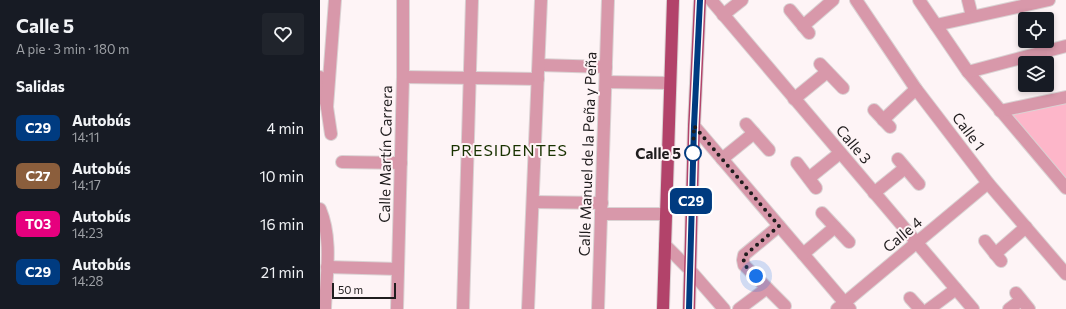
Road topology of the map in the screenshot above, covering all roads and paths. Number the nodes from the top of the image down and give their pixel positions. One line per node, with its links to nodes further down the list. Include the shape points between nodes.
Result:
1 (335, 0): 34 (street)
2 (403, 0): 25 (street, Calle Martín Carrera)
3 (472, 0): 26 (street)
4 (541, 0): 21 (street)
5 (608, 0): 22 (street, Calle Manuel de la Peña y Peña)
6 (673, 0): 29 (main road)
7 (700, 0): 37 (main road)
8 (711, 0): 17 (street, Calle 3)
9 (742, 0): 17 (street)
10 (833, 0): 16 (street, via 806,29)
11 (856, 0): 31 (street, Calle 1)
12 (919, 0): 19 (street)
13 (968, 0): 18 (street)
14 (1049, 0): 15 (street)
15 (1023, 3): 18 (street)
16 (790, 10)
17 (723, 15): 33 (street, Calle 3)
18 (972, 16): 19 (street)
19 (936, 26): 23 (street)
20 (1066, 46): 23 (street)
21 (539, 65): 22 (street); 27 (street)
22 (606, 67): 28 (street, Calle Manuel de la Peña y Peña)
23 (968, 72): 36 (street)
24 (320, 77): 34 (street)
25 (403, 77): 26 (street); 43 (street, Calle Martín Carrera)
26 (470, 78): 27 (street); 76 (street)
27 (538, 79): 51 (street)
28 (606, 82): 29 (street); 52 (street, Calle Manuel de la Peña y Peña)
29 (670, 83): 55 (main road)
30 (843, 88): 33 (street, via 824,68)
31 (916, 89): 35 (street, via 886,124); 46 (street, Calle 1)
32 (1066, 97): 36 (street)
33 (794, 99): 40 (street, Calle 3)
34 (324, 108): 38 (street)
35 (874, 110)
36 (1000, 111): 49 (street)
37 (694, 126): 41 (street); 66 (main road)
38 (331, 134)
39 (769, 150): 41 (street, via 750,128)
40 (840, 153): 45 (street); 50 (street, Calle 3)
41 (722, 159): 56 (street)
42 (342, 162): 43 (street)
43 (401, 163): 65 (street, Calle Martín Carrera)
44 (797, 163): 45 (street)
45 (809, 178): 48 (street)
46 (988, 183): 58 (street, Calle 1); 61 (street, Calle 4)
47 (919, 184): 50 (street, via 902,163)
48 (816, 188)
49 (1066, 188)
50 (874, 193): 61 (street, Calle 3)
51 (533, 202): 52 (street); 77 (street)
52 (601, 208): 55 (street); 78 (street, Calle Manuel de la Peña y Peña)
53 (320, 209): 64 (street, via 328,240)
54 (822, 213): 57 (street)
55 (666, 214): 62 (main road)
56 (779, 226): 63 (street); 68 (street, via 744,256 743,260 744,265)
57 (835, 227): 60 (street); 63 (street)
58 (1026, 227): 59 (street, via 998,257); 67 (street, Calle 1)
59 (985, 241)
60 (848, 242)
61 (916, 243): 69 (street, Calle 3); 73 (street, Calle 4)
62 (665, 245): 66 (street); 79 (main road)
63 (803, 254): 73 (street)
64 (327, 267): 65 (street); 74 (street)
65 (398, 269): 75 (street, Calle Martín Carrera)
66 (689, 269): 80 (main road); 81 (street)
67 (1066, 274)
68 (767, 288): 72 (street); 82 (street)
69 (956, 289): 84 (street); 85 (street, Calle 3)
70 (910, 298): 83 (street)
71 (1022, 301): 86 (street)
72 (785, 306)
73 (844, 307)
74 (324, 309)
75 (397, 309)
76 (463, 309)
77 (528, 309)
78 (598, 309)
79 (663, 309)
80 (689, 309)
81 (724, 309)
82 (739, 309)
83 (920, 309)
84 (929, 309)
85 (973, 309)
86 (1009, 309)

